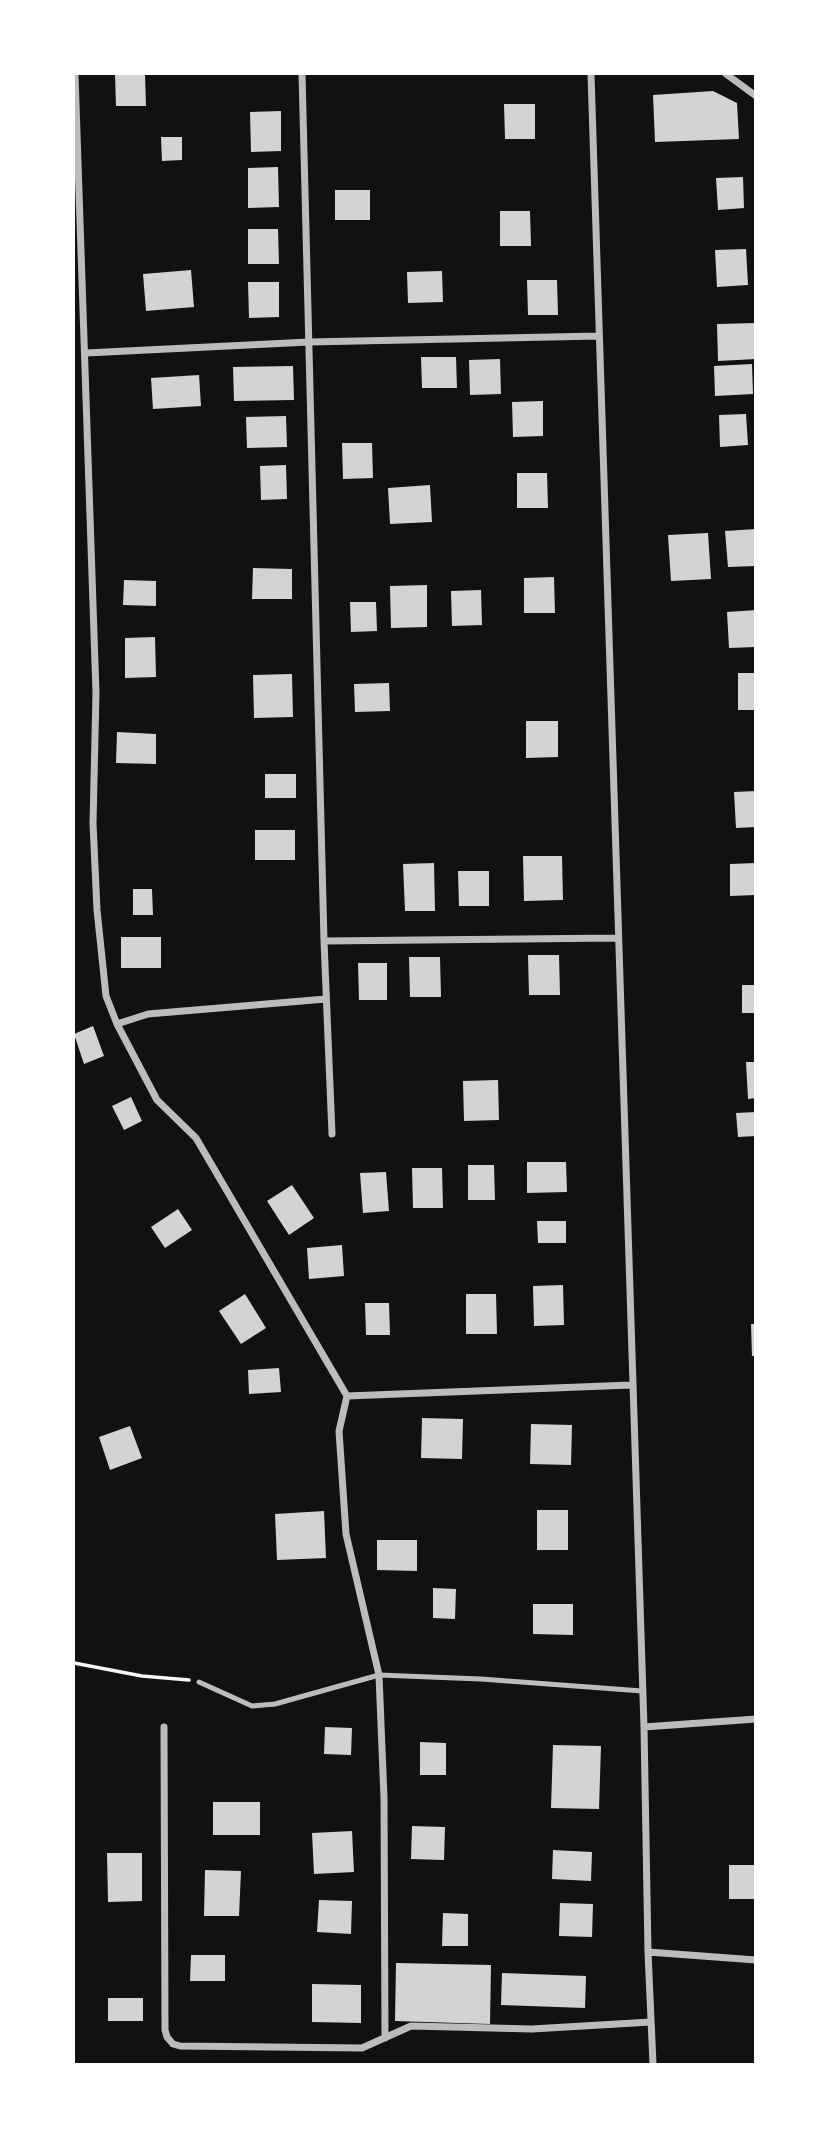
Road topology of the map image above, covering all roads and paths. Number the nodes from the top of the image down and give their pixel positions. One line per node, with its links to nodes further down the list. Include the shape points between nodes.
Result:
1 (75, 74): 8 (street)
2 (302, 74): 7 (street)
3 (591, 74): 6 (street)
4 (726, 74): 5 (street)
5 (755, 96)
6 (599, 336): 7 (street); 9 (street)
7 (309, 342): 8 (street); 10 (street)
8 (86, 353): 12 (street, via 96,693 96,910 106,996)
9 (618, 938): 10 (street); 14 (street)
10 (324, 941): 11 (street)
11 (326, 999): 12 (street, via 148,1014); 13 (street)
12 (117, 1024): 15 (street, via 157,1100 196,1138)
13 (332, 1134)
14 (631, 1385): 15 (street); 19 (street)
15 (347, 1396): 17 (street, via 339,1431 346,1534)
16 (74, 1663): 18 (path)
17 (379, 1675): 18 (lane, via 275,1704 252,1706); 19 (lane); 26 (street)
18 (199, 1682)
19 (642, 1691): 22 (street)
20 (755, 1719): 22 (street)
21 (164, 1727): 26 (street, via 167,2037 180,2046 362,2048)
22 (644, 1727): 23 (street)
23 (648, 1952): 24 (street); 25 (street)
24 (755, 1960)
25 (651, 2022): 26 (street, via 532,2029 411,2026); 27 (street)
26 (384, 2038)
27 (653, 2064)

